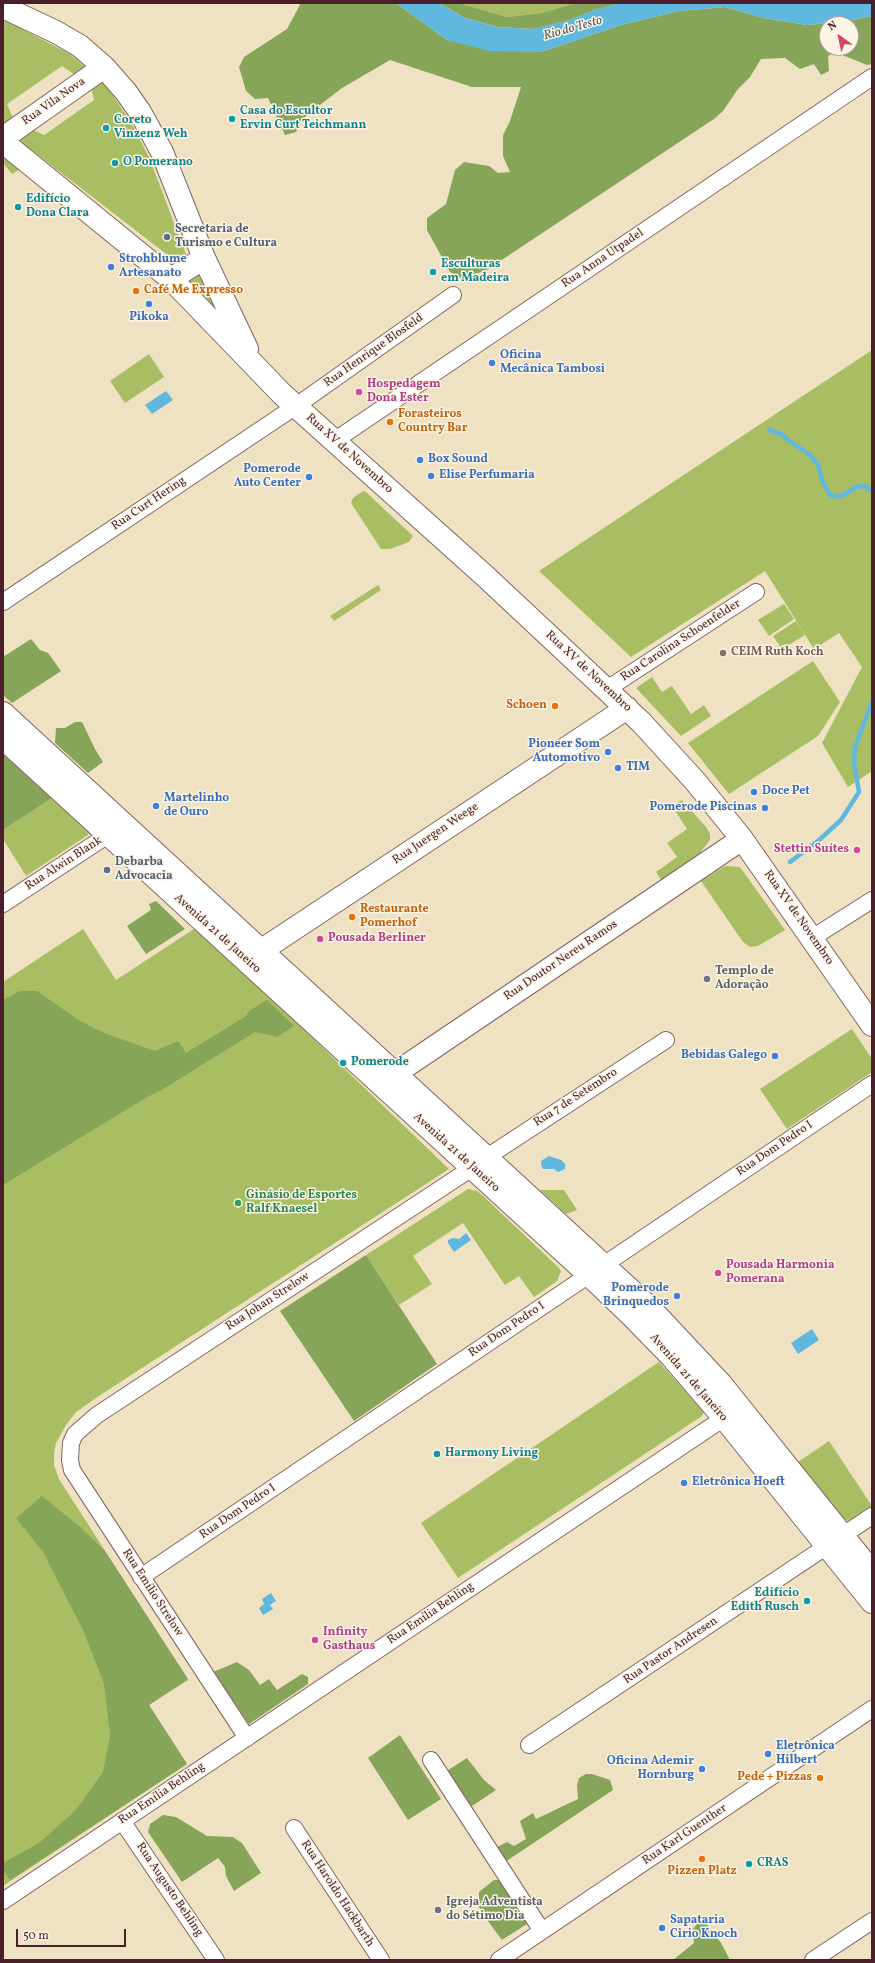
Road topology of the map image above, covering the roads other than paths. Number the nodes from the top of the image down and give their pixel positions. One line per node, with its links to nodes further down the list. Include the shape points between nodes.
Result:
1 (3, 7): 2 (main road, Rua XV de Novembro, via 80,46)
2 (104, 66): 4 (main road, Rua Vila Nova); 6 (main road, Rua XV de Novembro, via 140,112 162,152)
3 (872, 78): 11 (street, Rua Anna Utpadel)
4 (3, 138)
5 (3, 142): 7 (main road, Rua XV de Novembro)
6 (204, 258): 7 (main road); 9 (main road, Rua XV de Novembro)
7 (171, 279): 9 (main road, Rua XV de Novembro)
8 (453, 295): 10 (street, Rua Henrique Blosfeld)
9 (254, 364): 10 (main road, Rua XV de Novembro)
10 (296, 406): 11 (main road, Rua XV de Novembro); 13 (street, Rua Curt Hering)
11 (334, 440): 14 (main road, Rua XV de Novembro)
12 (756, 592): 14 (street, Rua Carolina Schoenfelder)
13 (3, 602)
14 (607, 689): 15 (main road, Rua XV de Novembro)
15 (627, 708): 19 (main road, Rua XV de Novembro, via 695,781); 23 (main road, Rua Juergen Weege)
16 (3, 713): 18 (main road, Avenida 21 de Janeiro)
17 (3, 738): 18 (main road, Avenida 21 de Janeiro)
18 (116, 830): 21 (street, Rua Alwin Blank); 23 (main road, Avenida 21 de Janeiro)
19 (742, 839): 22 (main road, Rua XV de Novembro); 26 (main road, Rua Doutor Nereu Ramos)
20 (872, 900): 22 (street)
21 (3, 904)
22 (812, 938): 24 (main road, Rua XV de Novembro)
23 (254, 956): 26 (main road, Avenida 21 de Janeiro)
24 (872, 1025)
25 (666, 1040): 28 (street, Rua 7 de Setembro)
26 (388, 1078): 28 (main road, Avenida 21 de Janeiro)
27 (872, 1084): 29 (street, Rua Dom Pedro I)
28 (480, 1162): 29 (main road, Avenida 21 de Janeiro); 31 (street, Rua Johan Strelow, via 97,1415 76,1434)
29 (597, 1270): 30 (main road, Avenida 21 de Janeiro, via 685,1344); 35 (street, Rua Dom Pedro I)
30 (732, 1413): 33 (main road, Avenida 21 de Janeiro); 38 (street, Rua Emília Behling)
31 (71, 1443): 35 (street, Rua Emílio Strelow, via 69,1451 72,1470)
32 (872, 1516): 33 (street, Rua Pastor Andresen)
33 (835, 1541): 34 (main road, Avenida 21 de Janeiro); 36 (main road, Avenida 21 de Janeiro); 39 (street, Rua Pastor Andresen)
34 (872, 1572)
35 (141, 1577): 38 (street, Rua Emílio Strelow)
36 (872, 1602)
37 (872, 1709): 45 (street, Rua Karl Guenther)
38 (247, 1738): 41 (street, Rua Emília Behling)
39 (530, 1745)
40 (431, 1760): 45 (street)
41 (122, 1821): 43 (street, Rua Emília Behling); 46 (street, Rua Augusto Behling)
42 (294, 1828): 47 (street, Rua Haroldo Hackbarth)
43 (3, 1901)
44 (872, 1921): 49 (street)
45 (542, 1931): 48 (street, Rua Karl Guenther)
46 (216, 1960)
47 (381, 1960)
48 (499, 1960)
49 (813, 1960)

